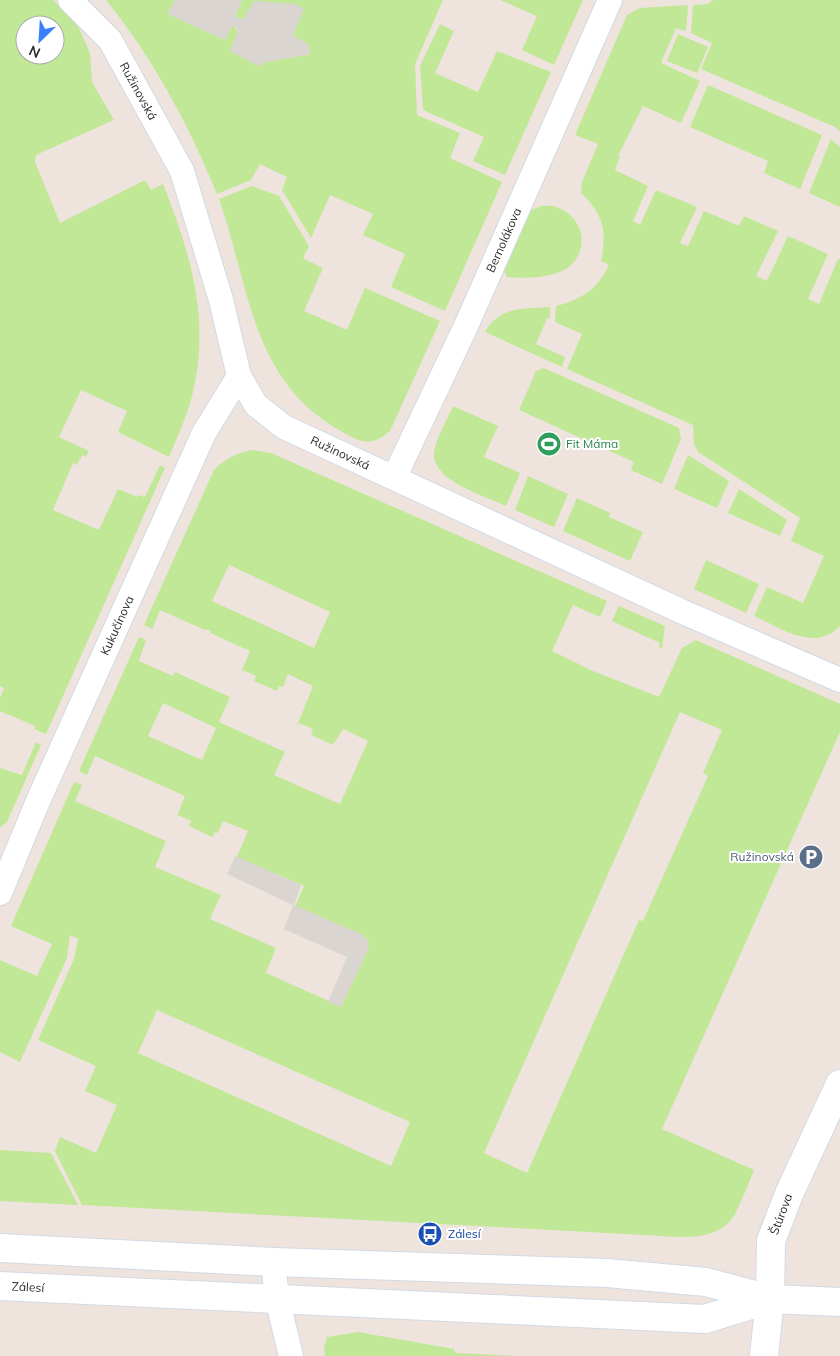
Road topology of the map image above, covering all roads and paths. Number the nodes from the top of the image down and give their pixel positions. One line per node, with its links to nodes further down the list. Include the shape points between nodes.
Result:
1 (70, 0): 3 (street, Ružinovská, via 110,40 182,171)
2 (610, 0): 4 (street, Bernolákova, via 470,318)
3 (240, 376): 4 (street, Ružinovská, via 256,405 284,427); 6 (street, Kukučínova, via 204,433)
4 (394, 478): 5 (street, Ružinovská, via 683,612)
5 (840, 680)
6 (2, 883)
7 (840, 1084): 12 (main road, Štúrova, via 771,1241)
8 (0, 1248): 9 (main road, Zálesí)
9 (273, 1262): 11 (street); 12 (main road, Zálesí, via 607,1273 706,1282)
10 (0, 1286): 11 (main road, Zálesí)
11 (277, 1298): 12 (main road, Zálesí, via 705,1319); 14 (street)
12 (770, 1299): 13 (main road, Zálesí); 15 (main road, Štúrova)
13 (840, 1302)
14 (291, 1356)
15 (764, 1356)

